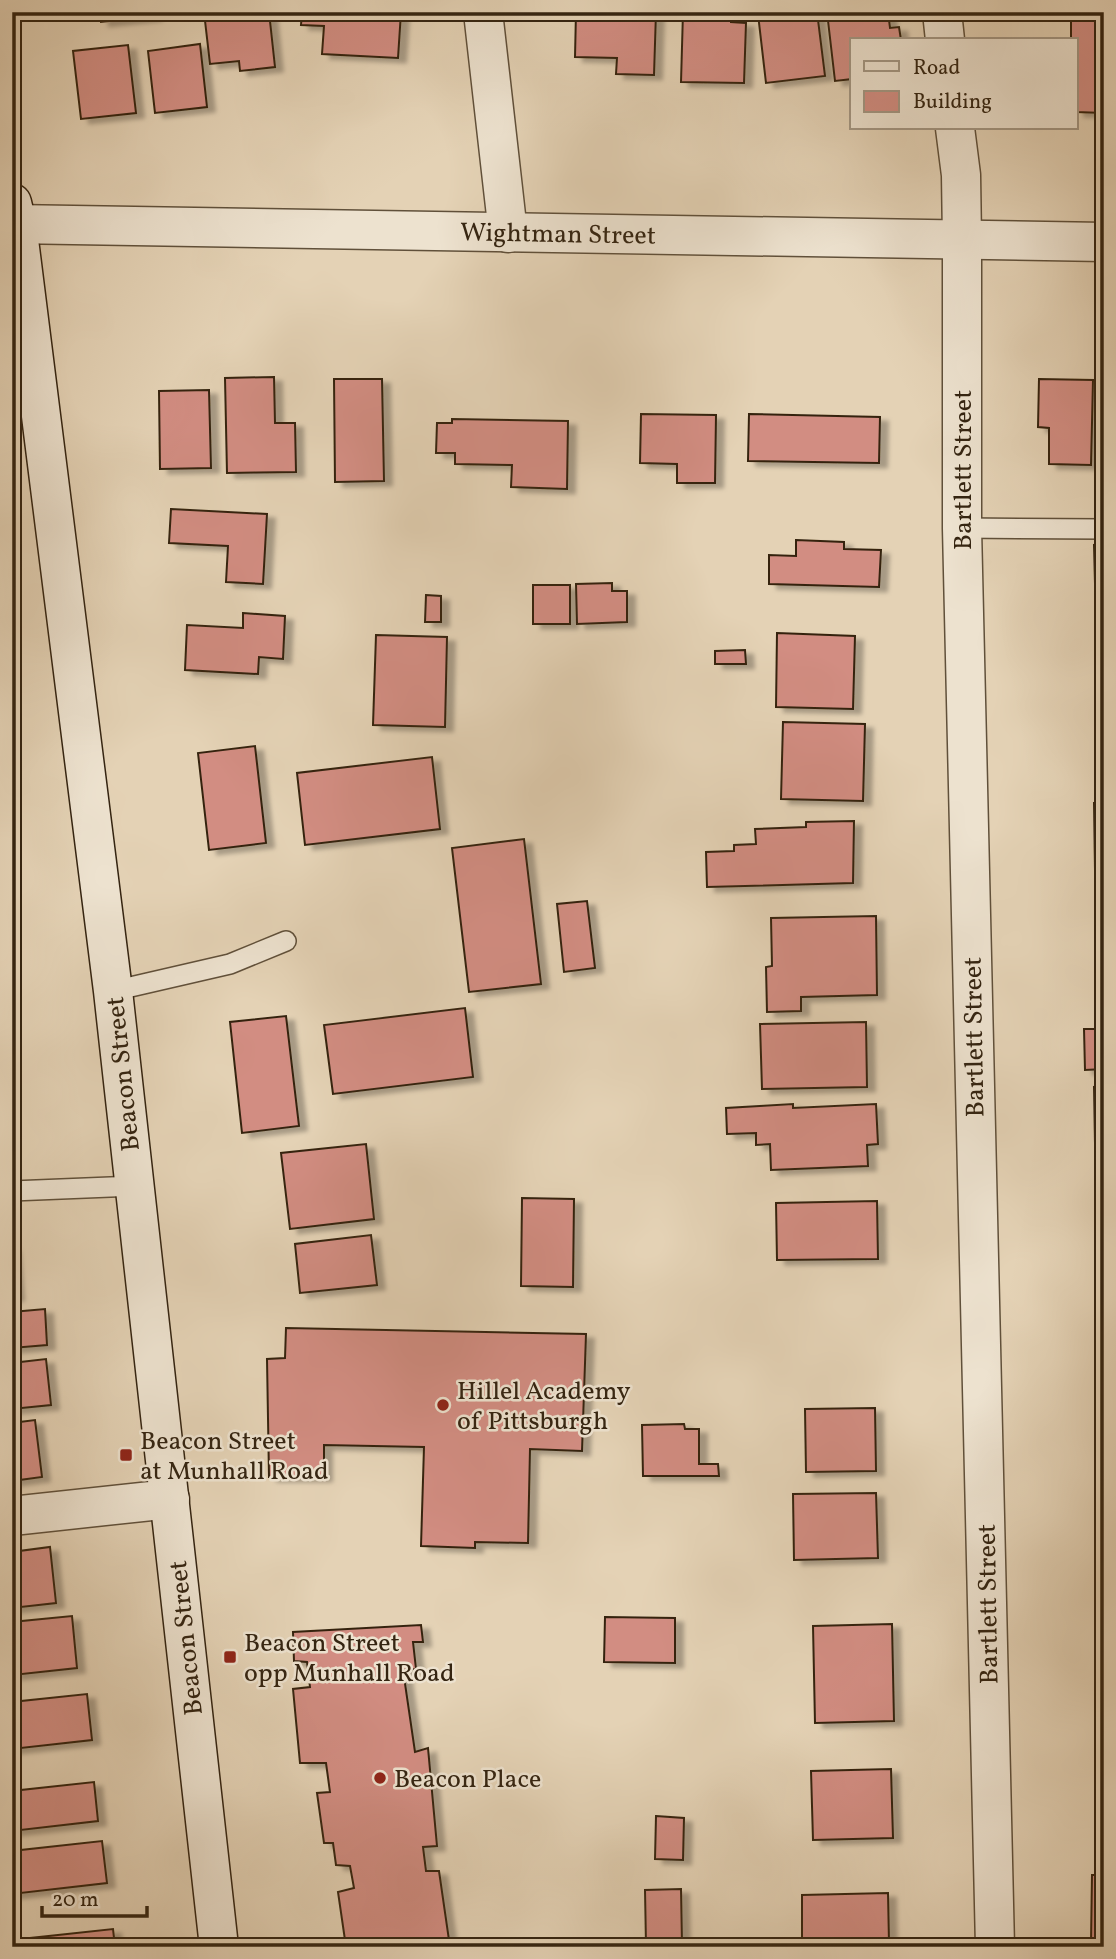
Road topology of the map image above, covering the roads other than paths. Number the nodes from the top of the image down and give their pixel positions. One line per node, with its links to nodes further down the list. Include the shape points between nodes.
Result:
1 (483, 12): 6 (street)
2 (942, 12): 3 (street)
3 (946, 38)
4 (955, 130): 7 (street, Bartlett Street)
5 (14, 217): 6 (street, Wightman Street); 12 (street, Beacon Street)
6 (508, 233): 7 (street, Wightman Street)
7 (962, 240): 8 (street, Wightman Street); 9 (street, Bartlett Street)
8 (1104, 242)
9 (962, 528): 10 (lane); 18 (street, Bartlett Street)
10 (1104, 529)
11 (286, 941): 12 (lane, via 230,964)
12 (113, 991): 13 (street, Beacon Street)
13 (135, 1186): 14 (lane); 15 (street, Beacon Street)
14 (12, 1191)
15 (170, 1499): 16 (street); 17 (street, Beacon Street)
16 (12, 1516)
17 (219, 1947)
18 (995, 1947)

